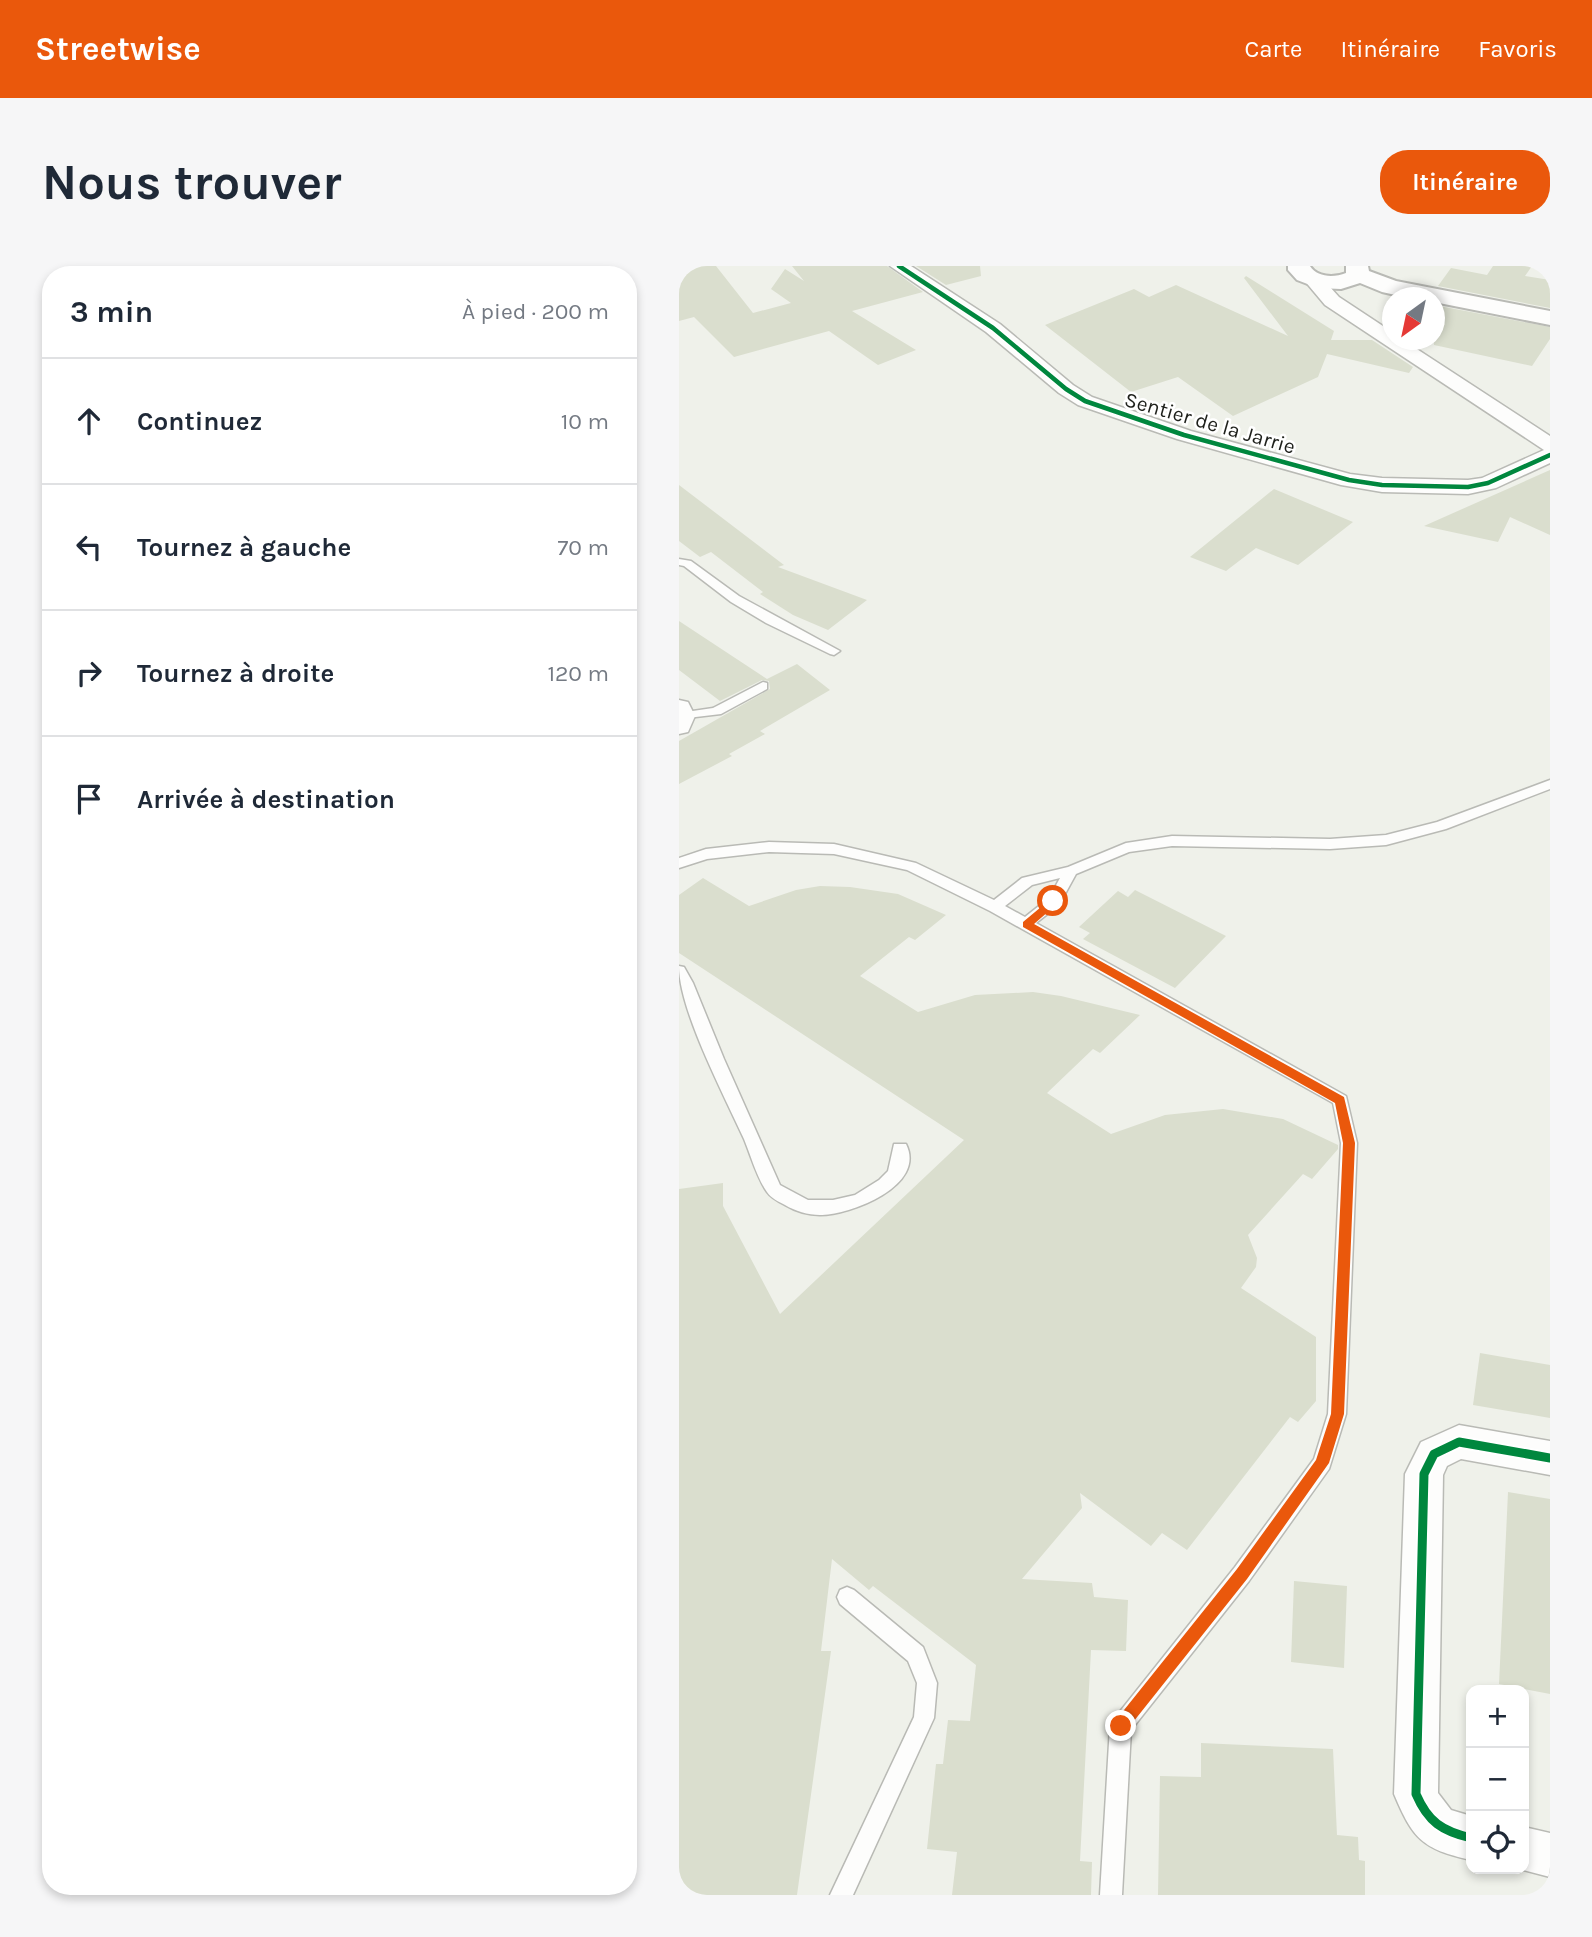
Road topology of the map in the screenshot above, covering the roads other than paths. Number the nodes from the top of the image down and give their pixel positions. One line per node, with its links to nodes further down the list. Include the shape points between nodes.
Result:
1 (898, 266): 9 (street, Sentier de la Jarrie, via 993,328 1086,401 1184,435 1382,485 1468,487 1488,483)
2 (1328, 274): 3 (main road); 5 (street); 5 (street, via 1332,301); 6 (main road)
3 (1382, 288)
4 (1445, 302): 7 (main road)
5 (1346, 309): 8 (street)
6 (1550, 318)
7 (1550, 323)
8 (1550, 445)
9 (1550, 455)
10 (679, 562): 11 (lane, via 770,620)
11 (834, 651)
12 (763, 686): 13 (lane, via 716,711)
13 (680, 717)
14 (1550, 784): 16 (lane, via 1441,826 1386,839 1330,844 1172,841 1126,848)
15 (679, 863): 17 (lane, via 706,854 769,847 834,849 911,866)
16 (1071, 871): 17 (lane, via 1027,881); 18 (lane, via 1053,901)
17 (995, 906): 18 (lane)
18 (1026, 924): 27 (lane, via 1340,1100 1349,1143 1337,1414 1330,1439 1322,1463 1242,1574 1121,1726)
19 (679, 971): 20 (lane, via 774,1189 810,1208 852,1203 868,1197 889,1178 899,1166)
20 (900, 1149)
21 (1550, 1458): 23 (street, via 1459,1442 1434,1454 1424,1474 1416,1794 1426,1818)
22 (847, 1597): 26 (lane, via 916,1654 927,1684 924,1718)
23 (1466, 1837)
24 (1529, 1850): 25 (street)
25 (1550, 1855)
26 (841, 1895)
27 (1111, 1895)

